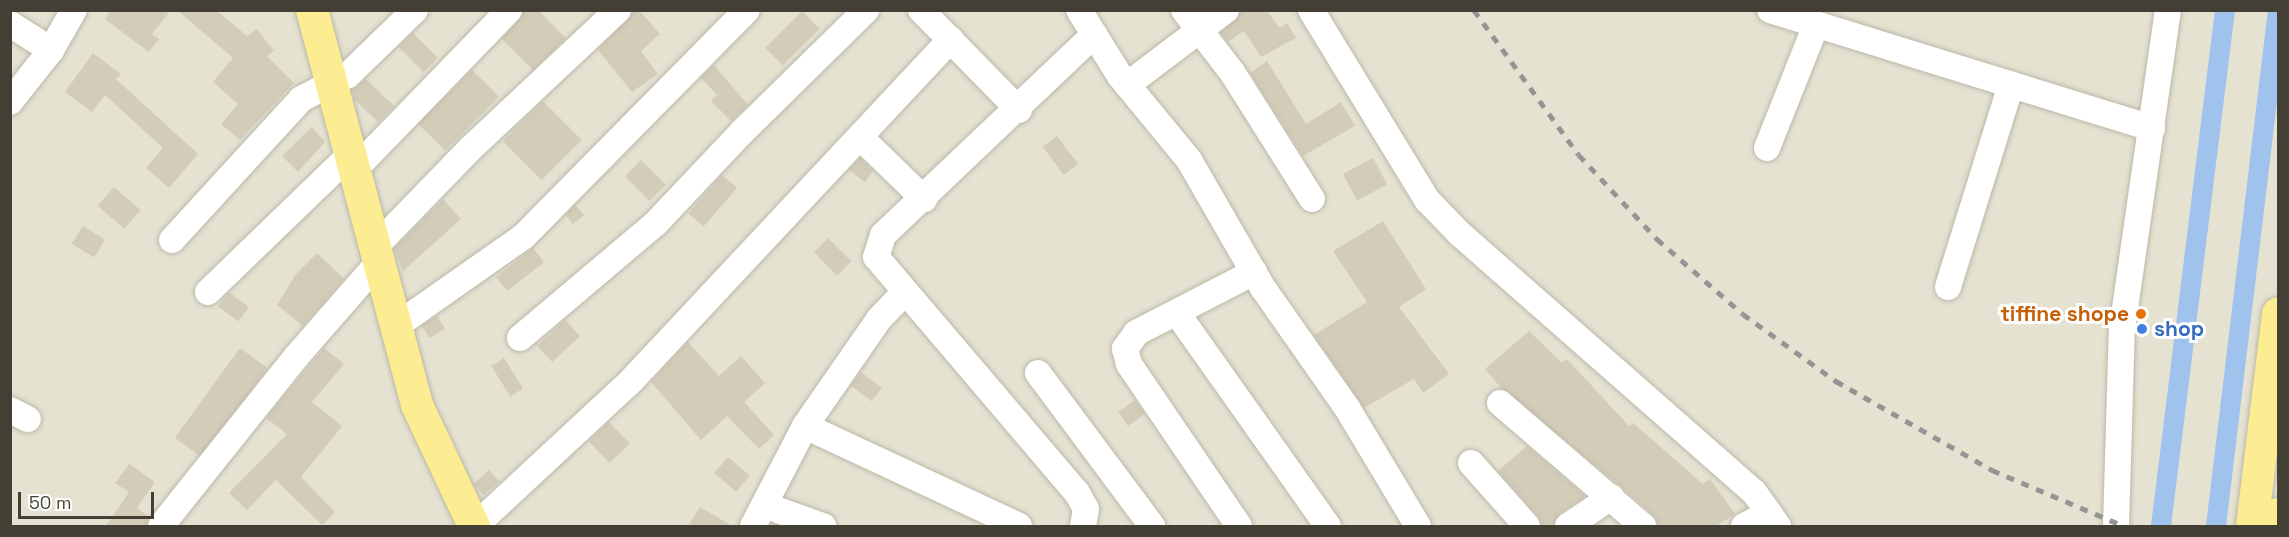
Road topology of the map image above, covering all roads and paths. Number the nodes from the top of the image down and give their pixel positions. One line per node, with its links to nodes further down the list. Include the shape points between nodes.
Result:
1 (74, 10): 20 (street)
2 (312, 10): 21 (main road)
3 (415, 10): 21 (street, via 357,68)
4 (509, 10): 29 (street)
5 (618, 10): 33 (street, via 470,149)
6 (747, 10): 40 (street, via 524,236)
7 (866, 10): 41 (street, via 656,223)
8 (921, 10): 19 (street)
9 (1078, 10): 18 (street)
10 (1184, 10): 17 (street)
11 (1226, 10): 17 (street)
12 (1311, 10): 49 (street, via 1427,200 1754,492)
13 (1770, 10): 16 (street)
14 (2168, 10): 26 (street)
15 (10, 24): 20 (street)
16 (1816, 25): 23 (street); 28 (street)
17 (1200, 31): 22 (street); 31 (street, via 1232,72)
18 (1094, 36): 22 (street); 25 (street)
19 (951, 39): 25 (street); 27 (street)
20 (51, 50): 24 (street)
21 (334, 83): 29 (main road); 32 (street, via 301,99)
22 (1127, 85): 34 (street, via 1189,160)
23 (2011, 85): 26 (street); 35 (street)
24 (10, 102)
25 (1019, 110): 30 (street)
26 (2152, 128): 63 (street, via 2122,329)
27 (861, 138): 30 (street); 52 (street, via 631,381)
28 (1767, 148)
29 (353, 161): 33 (main road); 36 (street)
30 (924, 199): 37 (street, via 883,235 877,247 879,264)
31 (1312, 199)
32 (172, 240)
33 (377, 254): 40 (main road); 51 (street)
34 (1254, 272): 38 (street); 50 (street, via 1347,408)
35 (1948, 286)
36 (208, 292)
37 (904, 293): 44 (street, via 879,319); 55 (street, via 1077,493 1086,509)
38 (1177, 313): 57 (street, via 1136,333 1127,341 1125,356); 58 (street)
39 (2278, 314): 64 (main road)
40 (396, 326): 52 (main road, via 417,405)
41 (520, 338)
42 (1038, 373): 56 (street)
43 (1500, 403): 46 (street)
44 (805, 426): 48 (street); 54 (street)
45 (1472, 464): 59 (street)
46 (1611, 497): 60 (street); 61 (street)
47 (2278, 514): 65 (main road)
48 (758, 516): 53 (street)
49 (1773, 520): 62 (street)
50 (1411, 524)
51 (160, 526)
52 (475, 526)
53 (823, 526)
54 (1019, 526)
55 (1083, 526)
56 (1152, 526)
57 (1239, 526)
58 (1328, 526)
59 (1527, 526)
60 (1568, 526)
61 (1643, 526)
62 (1744, 526)
63 (2116, 526)
64 (2252, 526)
65 (2277, 526)

